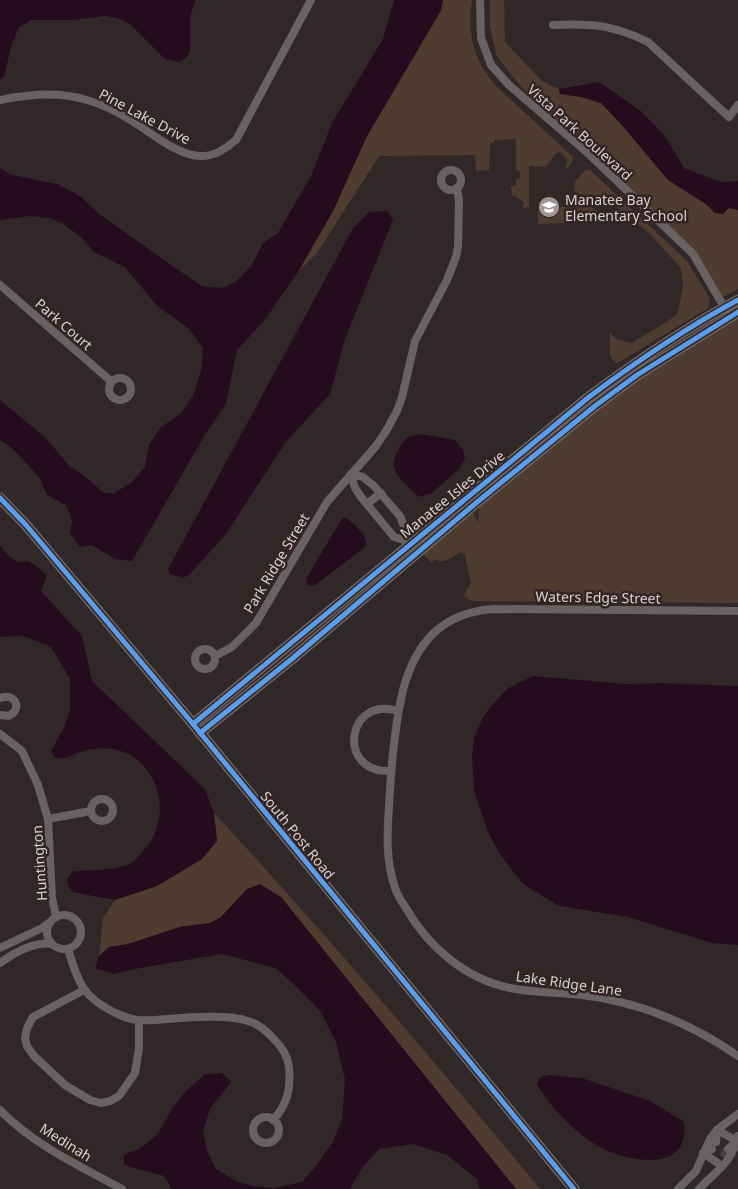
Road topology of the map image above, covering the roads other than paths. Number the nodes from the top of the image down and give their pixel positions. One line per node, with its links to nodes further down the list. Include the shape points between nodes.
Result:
1 (310, 0): 4 (street, Pine Lake Drive, via 236,140 218,153 198,156 185,153 127,118 86,100 55,95)
2 (480, 0): 9 (street, Vista Park Boulevard, via 481,38 491,65 693,254)
3 (553, 25): 5 (street, via 614,28 636,36 648,42 729,117)
4 (0, 100)
5 (738, 105)
6 (456, 188): 12 (street, Park Ridge Street, via 459,201 458,247 452,268 415,341 396,412 376,446)
7 (0, 285): 10 (street, Park Court)
8 (738, 300): 9 (street, Manatee Isles Drive)
9 (731, 312): 11 (street, Manatee Isles Drive)
10 (112, 382)
11 (553, 433): 16 (street, Manatee Isles Drive); 17 (street, Manatee Isles Drive)
12 (351, 474): 13 (street, via 363,477); 15 (street, via 354,488); 20 (street, Park Ridge Street, via 327,502 256,622 232,647)
13 (381, 494): 15 (street); 16 (street, via 400,516)
14 (0, 498): 24 (street, South Post Road)
15 (367, 504): 16 (street, via 394,538)
16 (410, 542): 17 (street); 24 (street, Manatee Isles Drive)
17 (420, 551): 24 (street, Manatee Isles Drive, via 293,658)
18 (738, 611): 19 (street, Waters Edge Street, via 493,609)
19 (458, 616): 22 (street, Lake Ridge Lane, via 437,629 418,651)
20 (215, 656)
21 (0, 698): 23 (street, via 12,697 17,708 9,716)
22 (398, 711): 26 (street, Lake Ridge Lane); 26 (street, via 384,708 370,712 359,722 354,736 356,751 364,763 376,770)
23 (0, 716)
24 (196, 728): 49 (street, South Post Road)
25 (0, 734): 28 (street, Huntington, via 22,751 38,784)
26 (391, 771): 36 (street, Lake Ridge Lane, via 387,854 395,890 421,932 438,951 459,967 509,988 581,994 640,1007 688,1026)
27 (91, 811): 28 (street)
28 (48, 819): 29 (street, Huntington)
29 (53, 919): 30 (street, via 47,932); 31 (street, via 42,928); 32 (street, via 70,915 80,926 82,931 78,942)
30 (52, 944): 32 (street); 33 (street, via 33,946)
31 (0, 948)
32 (68, 949): 34 (street)
33 (0, 963)
34 (84, 990): 35 (street, via 106,1008); 35 (street, via 33,1017 25,1038 34,1056 65,1085 90,1100 101,1104 119,1096 135,1073)
35 (139, 1021): 39 (street, via 224,1018 247,1020 262,1027 280,1044 288,1062 288,1097)
36 (738, 1056)
37 (0, 1110): 48 (street, Medinah, via 54,1153)
38 (738, 1114): 40 (street)
39 (274, 1120)
40 (717, 1130): 41 (street); 42 (street); 45 (street)
41 (737, 1138): 44 (street); 47 (street, via 735,1150)
42 (716, 1142)
43 (712, 1149): 45 (street)
44 (728, 1149)
45 (703, 1154): 47 (street); 50 (street, via 696,1171)
46 (723, 1157): 47 (street)
47 (722, 1166): 51 (street)
48 (122, 1189)
49 (574, 1189)
50 (678, 1189)
51 (699, 1189)

